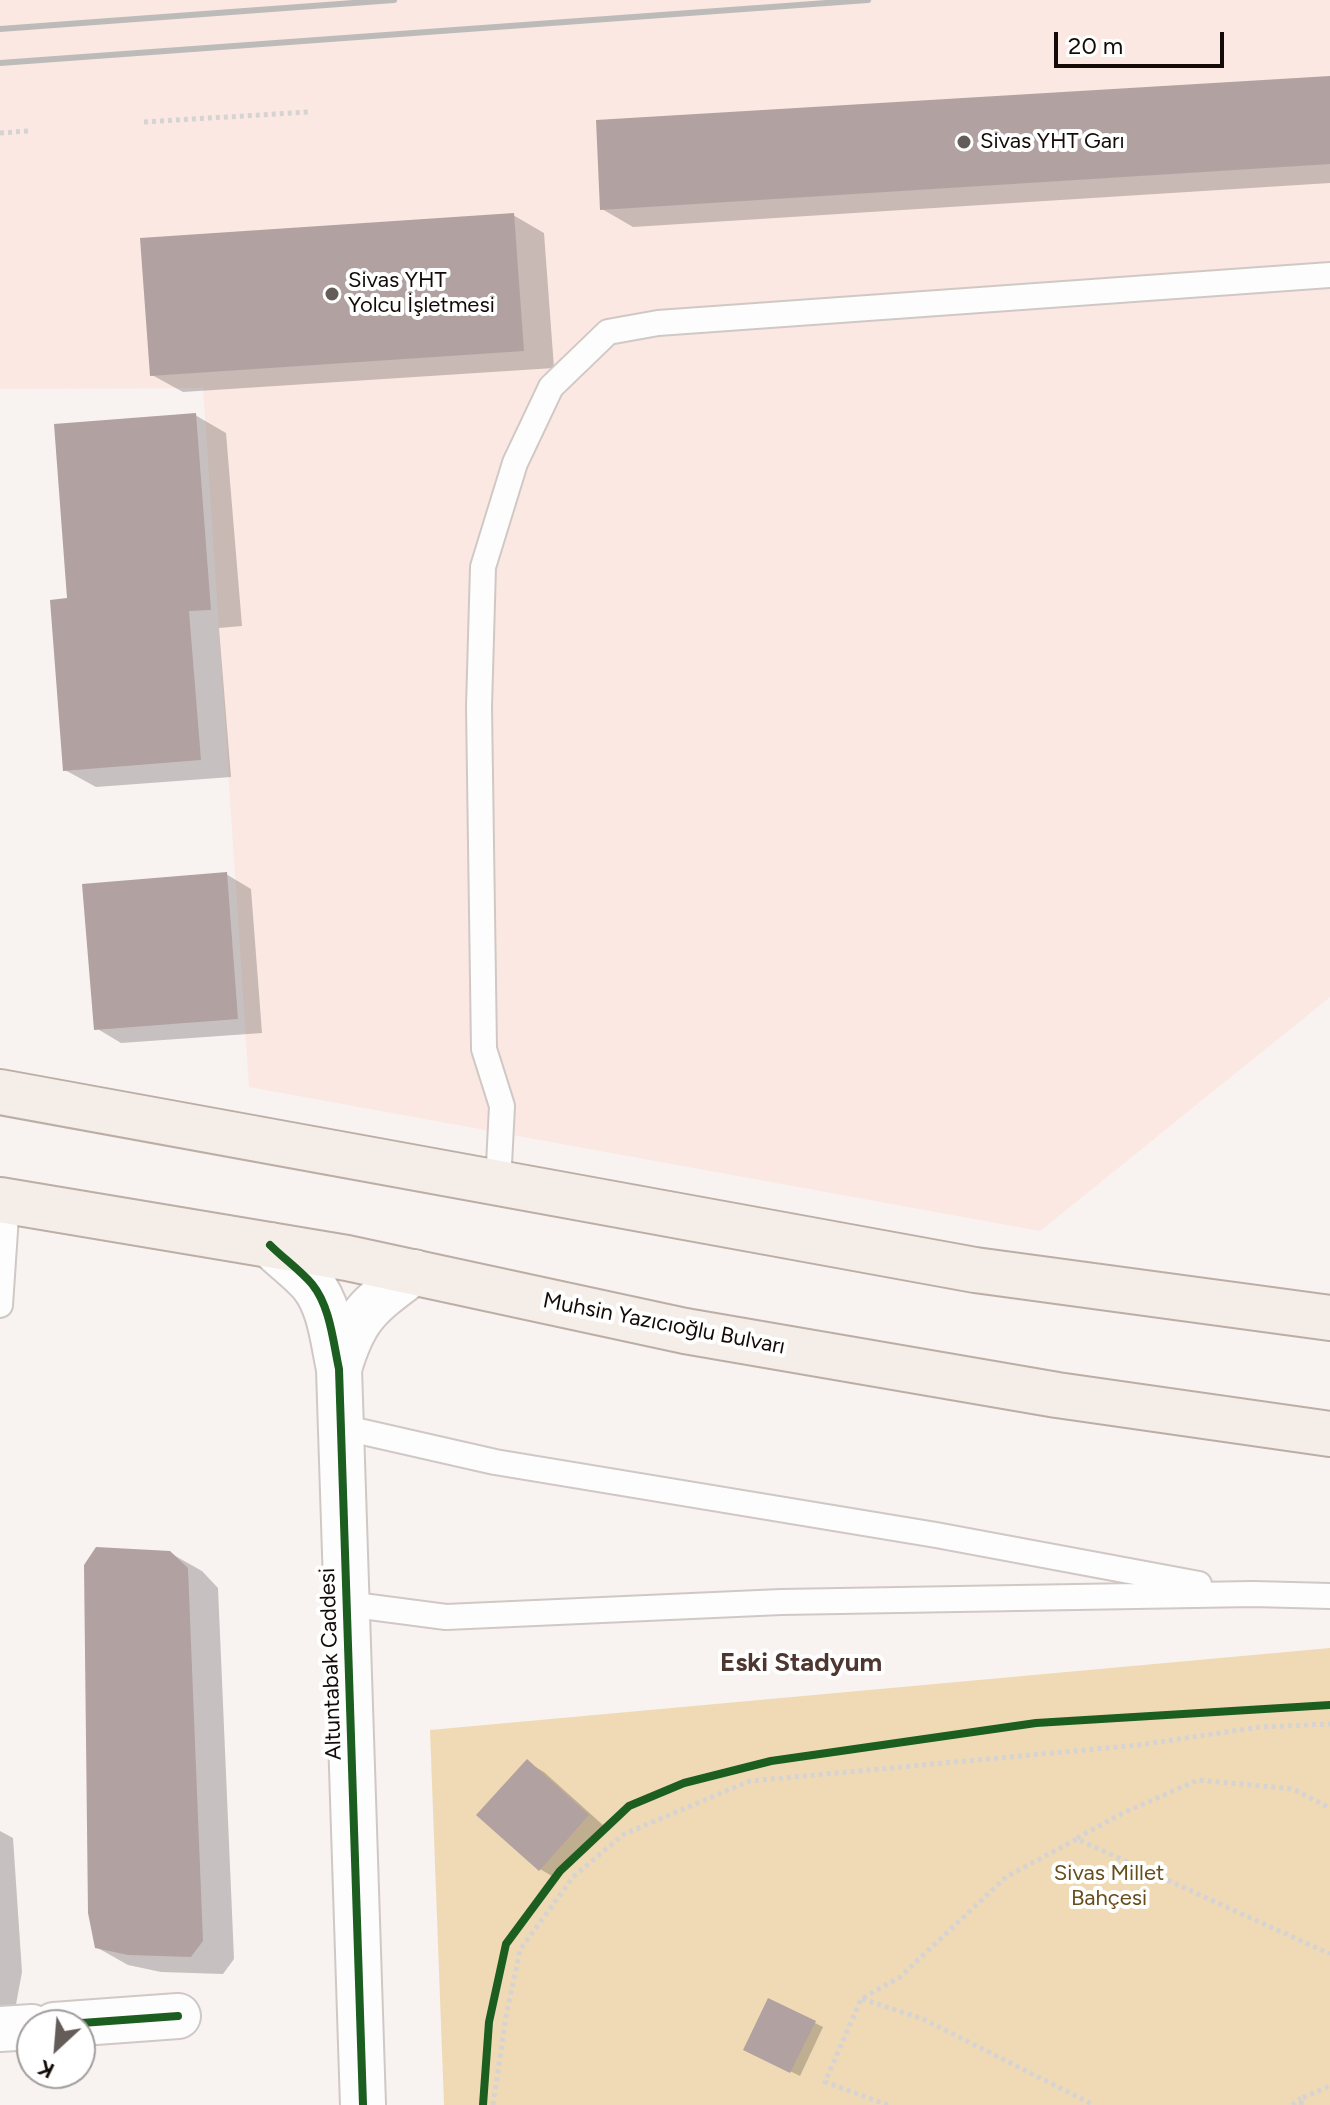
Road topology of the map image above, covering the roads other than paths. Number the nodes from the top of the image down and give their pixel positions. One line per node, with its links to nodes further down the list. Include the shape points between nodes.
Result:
1 (1330, 275): 3 (lane, via 658,323 608,332 551,387 515,463 483,567 479,707 484,1049 502,1106)
2 (0, 1092): 3 (main road)
3 (498, 1184): 8 (main road, via 975,1270)
4 (3, 1201): 5 (main road, Muhsin Yazıcıoğlu Bulvarı); 7 (lane)
5 (270, 1245): 6 (main road, Muhsin Yazıcıoğlu Bulvarı); 9 (street, Altuntabak Caddesi, via 313,1285 328,1318)
6 (414, 1272): 9 (street, Altuntabak Caddesi, via 370,1305 348,1338); 11 (main road, Muhsin Yazıcıoğlu Bulvarı, via 685,1331 1057,1395)
7 (0, 1305)
8 (1330, 1318)
9 (339, 1369): 10 (street, Altuntabak Caddesi)
10 (341, 1427): 12 (lane, via 495,1462); 14 (street, Altuntabak Caddesi)
11 (1330, 1434)
12 (1253, 1594): 13 (lane); 14 (lane, via 781,1602 446,1617)
13 (1330, 1596)
14 (347, 1604): 17 (street, Altuntabak Caddesi)
15 (178, 2016): 16 (street)
16 (96, 2022)
17 (363, 2105)

